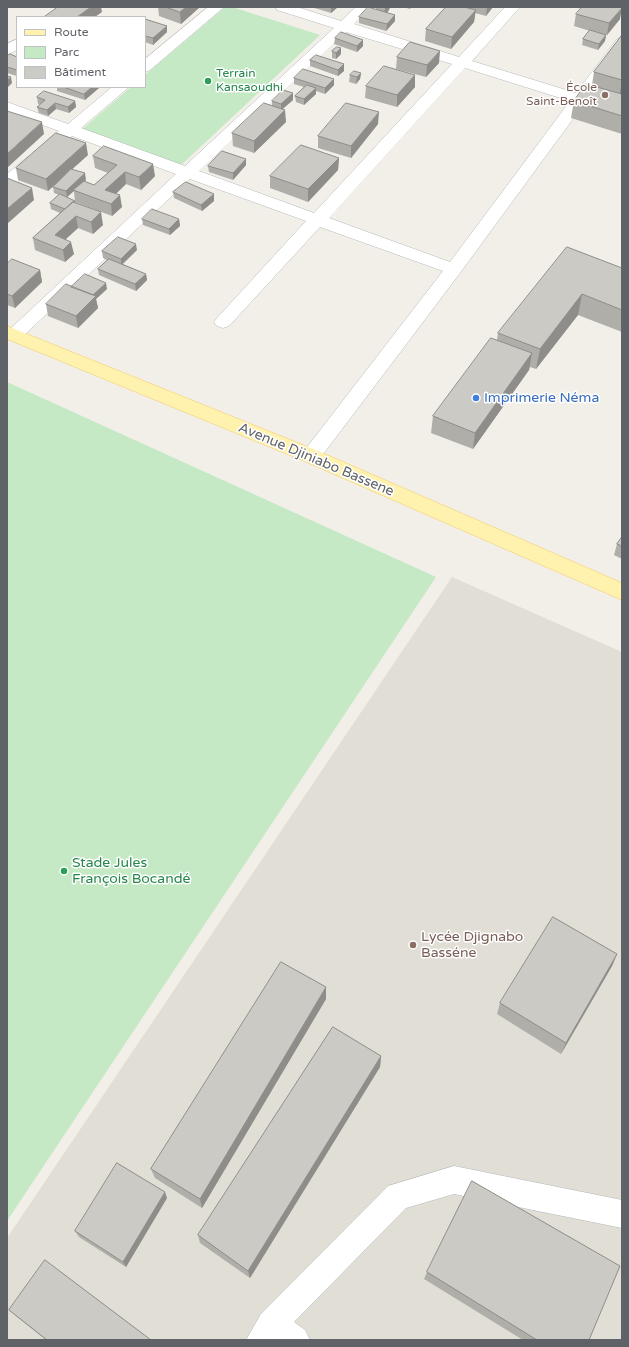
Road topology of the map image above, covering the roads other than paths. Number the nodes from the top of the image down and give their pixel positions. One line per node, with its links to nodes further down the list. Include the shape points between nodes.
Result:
1 (217, 7): 10 (street)
2 (282, 7): 5 (street)
3 (364, 7): 5 (street)
4 (513, 7): 9 (street)
5 (344, 25): 9 (street); 15 (street)
6 (622, 42): 12 (street)
7 (16, 44): 8 (street)
8 (7, 51)
9 (461, 62): 12 (street); 17 (street)
10 (146, 66)
11 (120, 88): 14 (street)
12 (580, 99): 18 (street)
13 (7, 107): 14 (street)
14 (68, 130): 15 (street); 16 (street)
15 (188, 173): 17 (street); 20 (street)
16 (7, 182)
17 (318, 219): 18 (street); 19 (street)
18 (454, 269): 21 (street)
19 (223, 322)
20 (10, 333): 21 (main road, Avenue Djiniabo Bassene)
21 (311, 456): 22 (main road, Avenue Djiniabo Bassene)
22 (622, 592)
23 (622, 1214): 24 (street, via 454,1180 398,1196)
24 (266, 1332): 25 (street)
25 (295, 1340)

